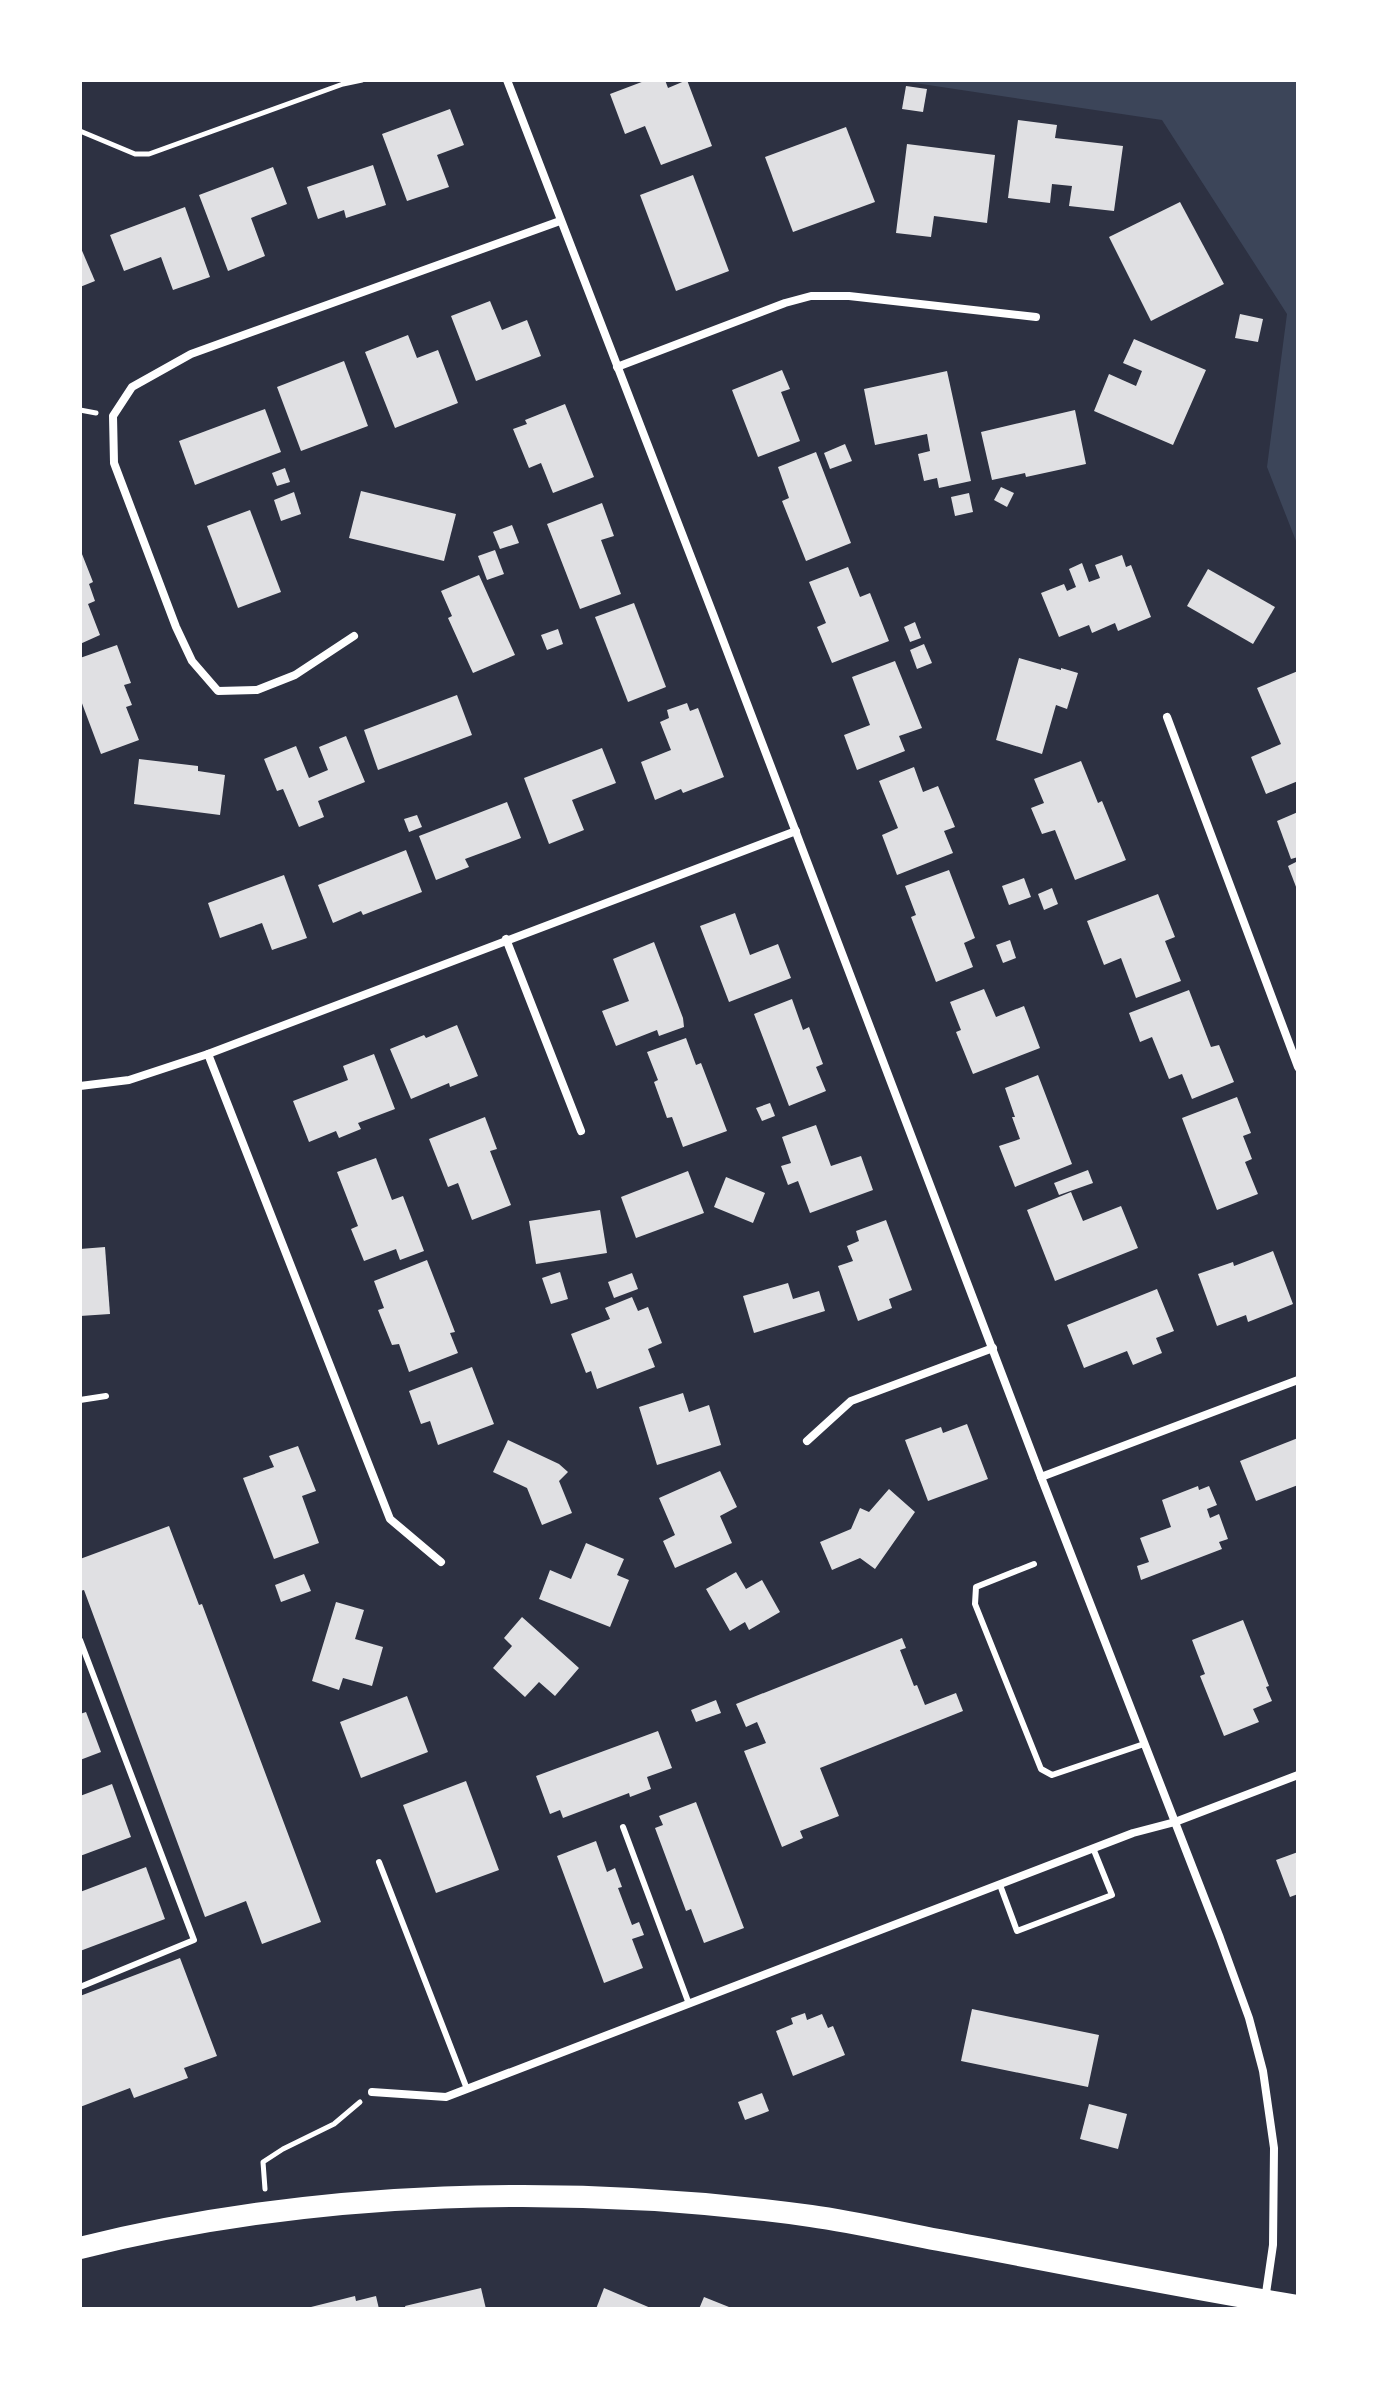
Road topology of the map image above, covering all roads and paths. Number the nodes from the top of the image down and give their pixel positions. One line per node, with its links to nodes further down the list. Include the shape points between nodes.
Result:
1 (362, 80): 3 (path, via 149,154 135,154)
2 (507, 80): 4 (street)
3 (80, 131)
4 (560, 221): 6 (street); 7 (street, via 191,354 132,387 113,416 114,463 176,627 192,661 218,691 257,690 295,675)
5 (1036, 317): 6 (street, via 811,296)
6 (617, 367): 9 (street)
7 (354, 636)
8 (1167, 717): 12 (street)
9 (796, 831): 10 (street); 15 (street)
10 (506, 939): 11 (street); 14 (street)
11 (208, 1054): 13 (street, via 129,1080); 21 (street, via 390,1519)
12 (1298, 1067)
13 (80, 1086)
14 (581, 1131)
15 (993, 1348): 19 (street, via 851,1401); 20 (street)
16 (1298, 1380): 20 (street)
17 (106, 1396): 18 (lane)
18 (80, 1400)
19 (807, 1441)
20 (1041, 1477): 24 (street)
21 (441, 1562)
22 (1034, 1564): 24 (lane, via 976,1587 975,1604 1041,1769 1052,1775)
23 (80, 1640): 31 (lane, via 194,1940)
24 (1144, 1744): 26 (street)
25 (1298, 1775): 26 (street)
26 (1175, 1822): 28 (street); 37 (street, via 1249,2018 1263,2071 1274,2148 1273,2245)
27 (623, 1827): 32 (lane)
28 (1093, 1848): 30 (street); 30 (lane, via 1112,1895 1017,1931)
29 (379, 1862): 33 (lane)
30 (1000, 1885): 32 (street)
31 (80, 1987)
32 (689, 2004): 33 (street)
33 (467, 2089): 34 (street, via 446,2097)
34 (372, 2092): 35 (path, via 334,2124 263,2162)
35 (267, 2214): 36 (highway); 37 (highway, via 525,2196 670,2202 812,2216)
36 (80, 2248)
37 (1264, 2305): 38 (highway)
38 (1298, 2306)

